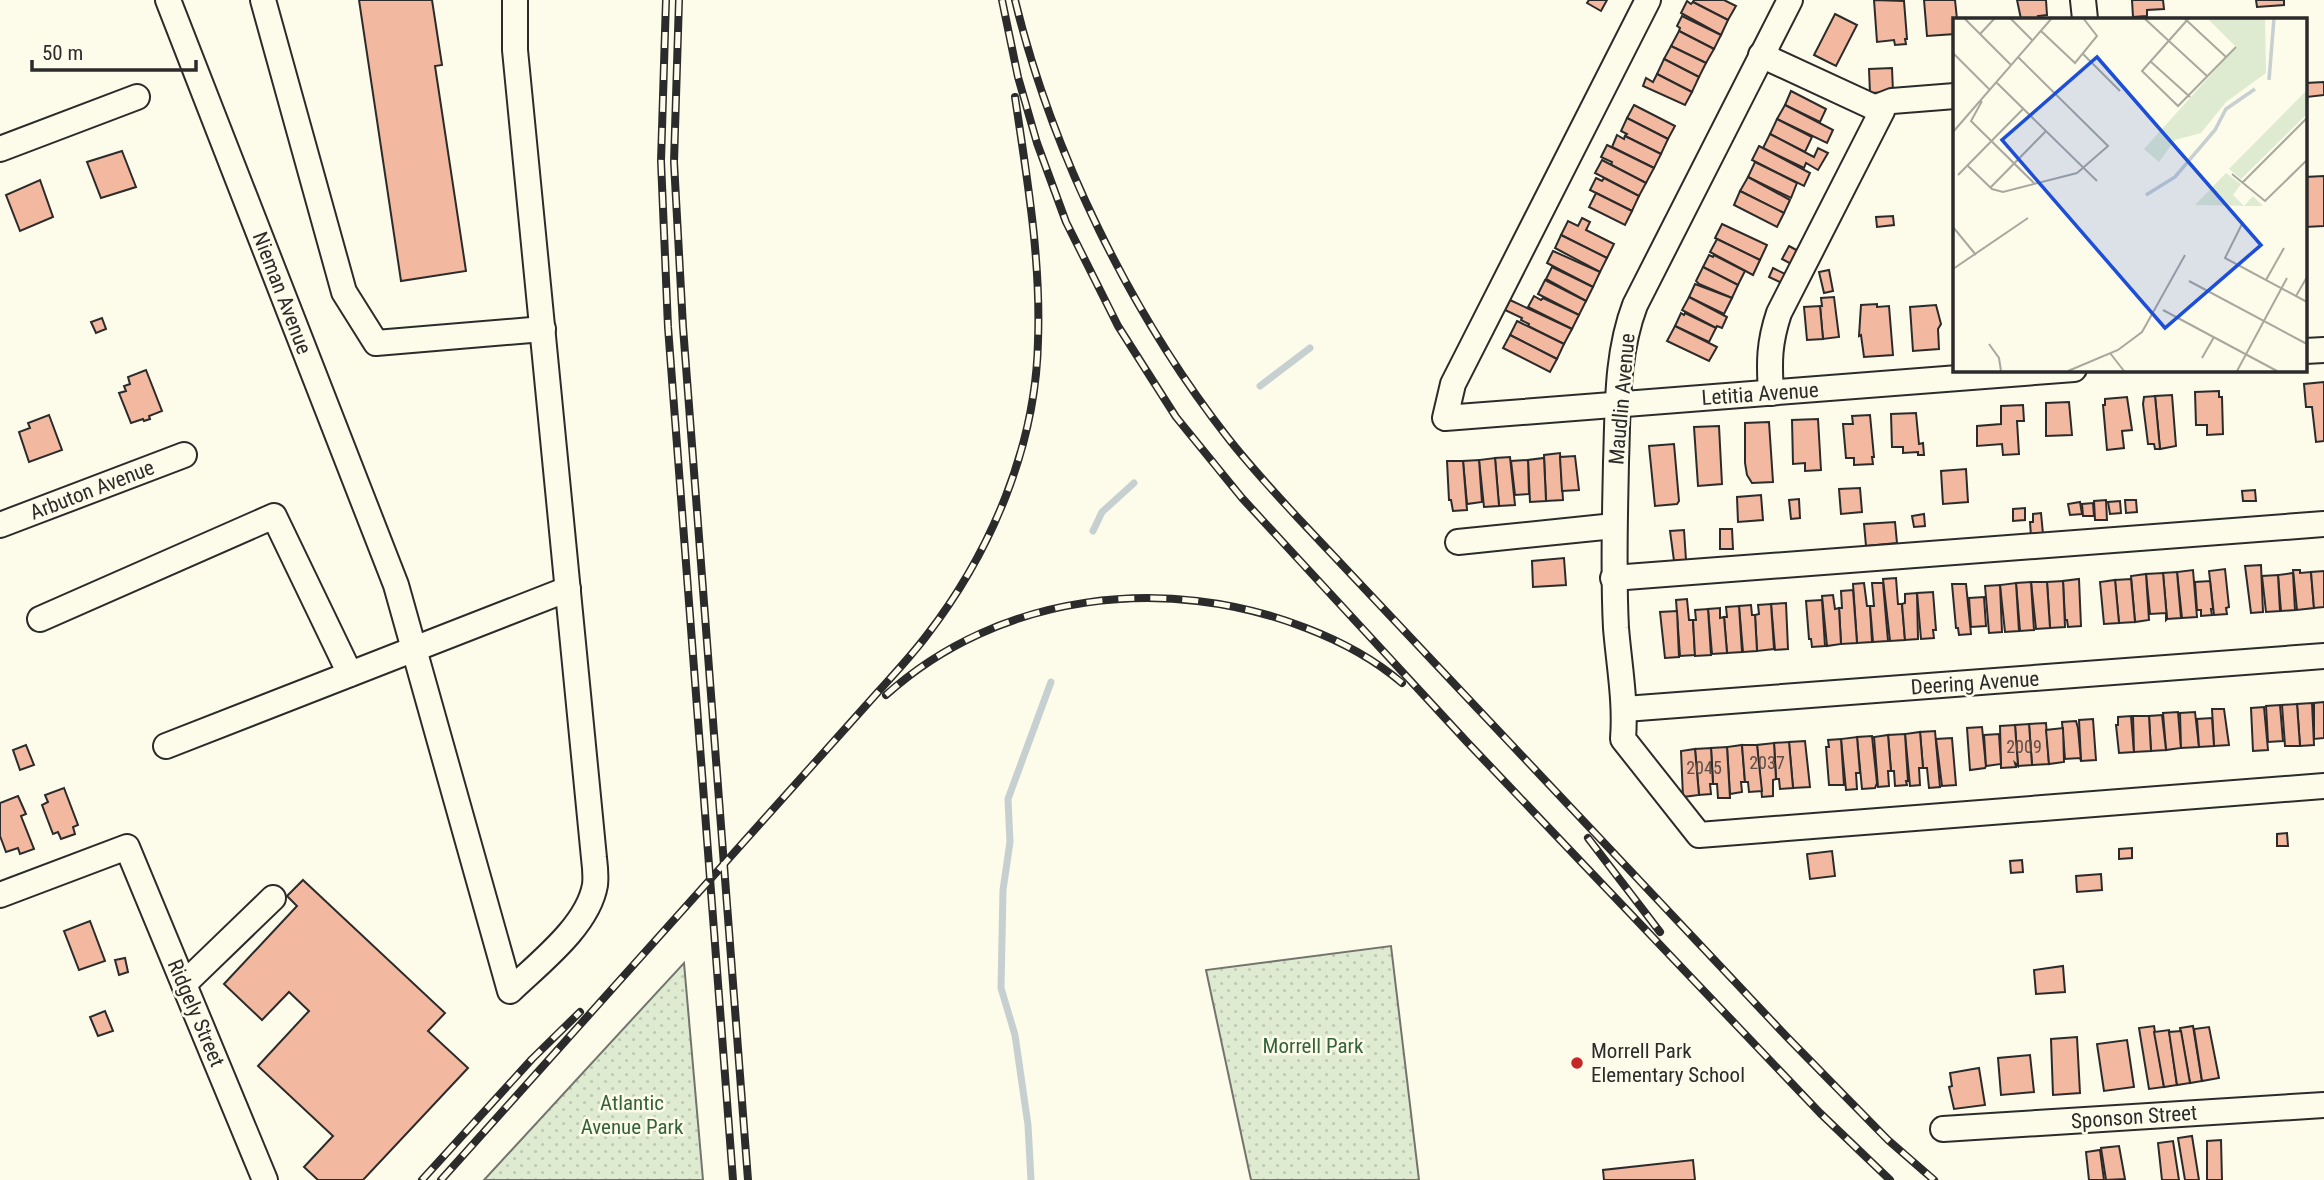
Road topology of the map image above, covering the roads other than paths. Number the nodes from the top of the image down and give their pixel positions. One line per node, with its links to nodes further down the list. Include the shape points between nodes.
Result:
1 (169, 0): 27 (street, Nieman Avenue, via 396,585)
2 (263, 0): 13 (street, via 344,292 376,343)
3 (515, 0): 13 (street, via 515,50)
4 (1648, 0): 18 (street, Letitia Avenue, via 1453,384 1445,418)
5 (1790, 0): 8 (street, Maudlin Avenue)
6 (2083, 0): 7 (street)
7 (2085, 18)
8 (1761, 55): 11 (street); 18 (street, Maudlin Avenue, via 1635,305 1622,349)
9 (1953, 96): 11 (street)
10 (137, 97): 12 (street)
11 (1874, 108): 17 (street, via 1882,111 1779,313 1769,354)
12 (0, 149)
13 (543, 329): 25 (street)
14 (2324, 349): 15 (street)
15 (2306, 351)
16 (2049, 371): 17 (street, Letitia Avenue)
17 (1771, 393): 18 (street, Letitia Avenue)
18 (1618, 405): 22 (street, Maudlin Avenue)
19 (184, 455): 21 (street, Arbuton Avenue)
20 (2324, 524): 24 (street)
21 (0, 526)
22 (1614, 526): 23 (street); 24 (street, Maudlin Avenue)
23 (1458, 542)
24 (1613, 578): 30 (street, Maudlin Avenue)
25 (568, 589): 27 (street); 27 (street, Nieman Avenue, via 595,885 572,930 510,991)
26 (40, 619): 29 (street, via 274,516)
27 (414, 649): 29 (street)
28 (2324, 656): 30 (street, Deering Avenue)
29 (350, 674): 31 (street)
30 (1625, 709): 32 (street, Maudlin Avenue, via 1623,739 1699,835)
31 (166, 746)
32 (2324, 786)
33 (0, 895): 35 (street, Ridgely Street, via 127,846)
34 (273, 898): 35 (street)
35 (184, 985): 38 (street, Ridgely Street)
36 (2324, 1105): 37 (street, Sponson Street)
37 (1943, 1129)
38 (265, 1180)

